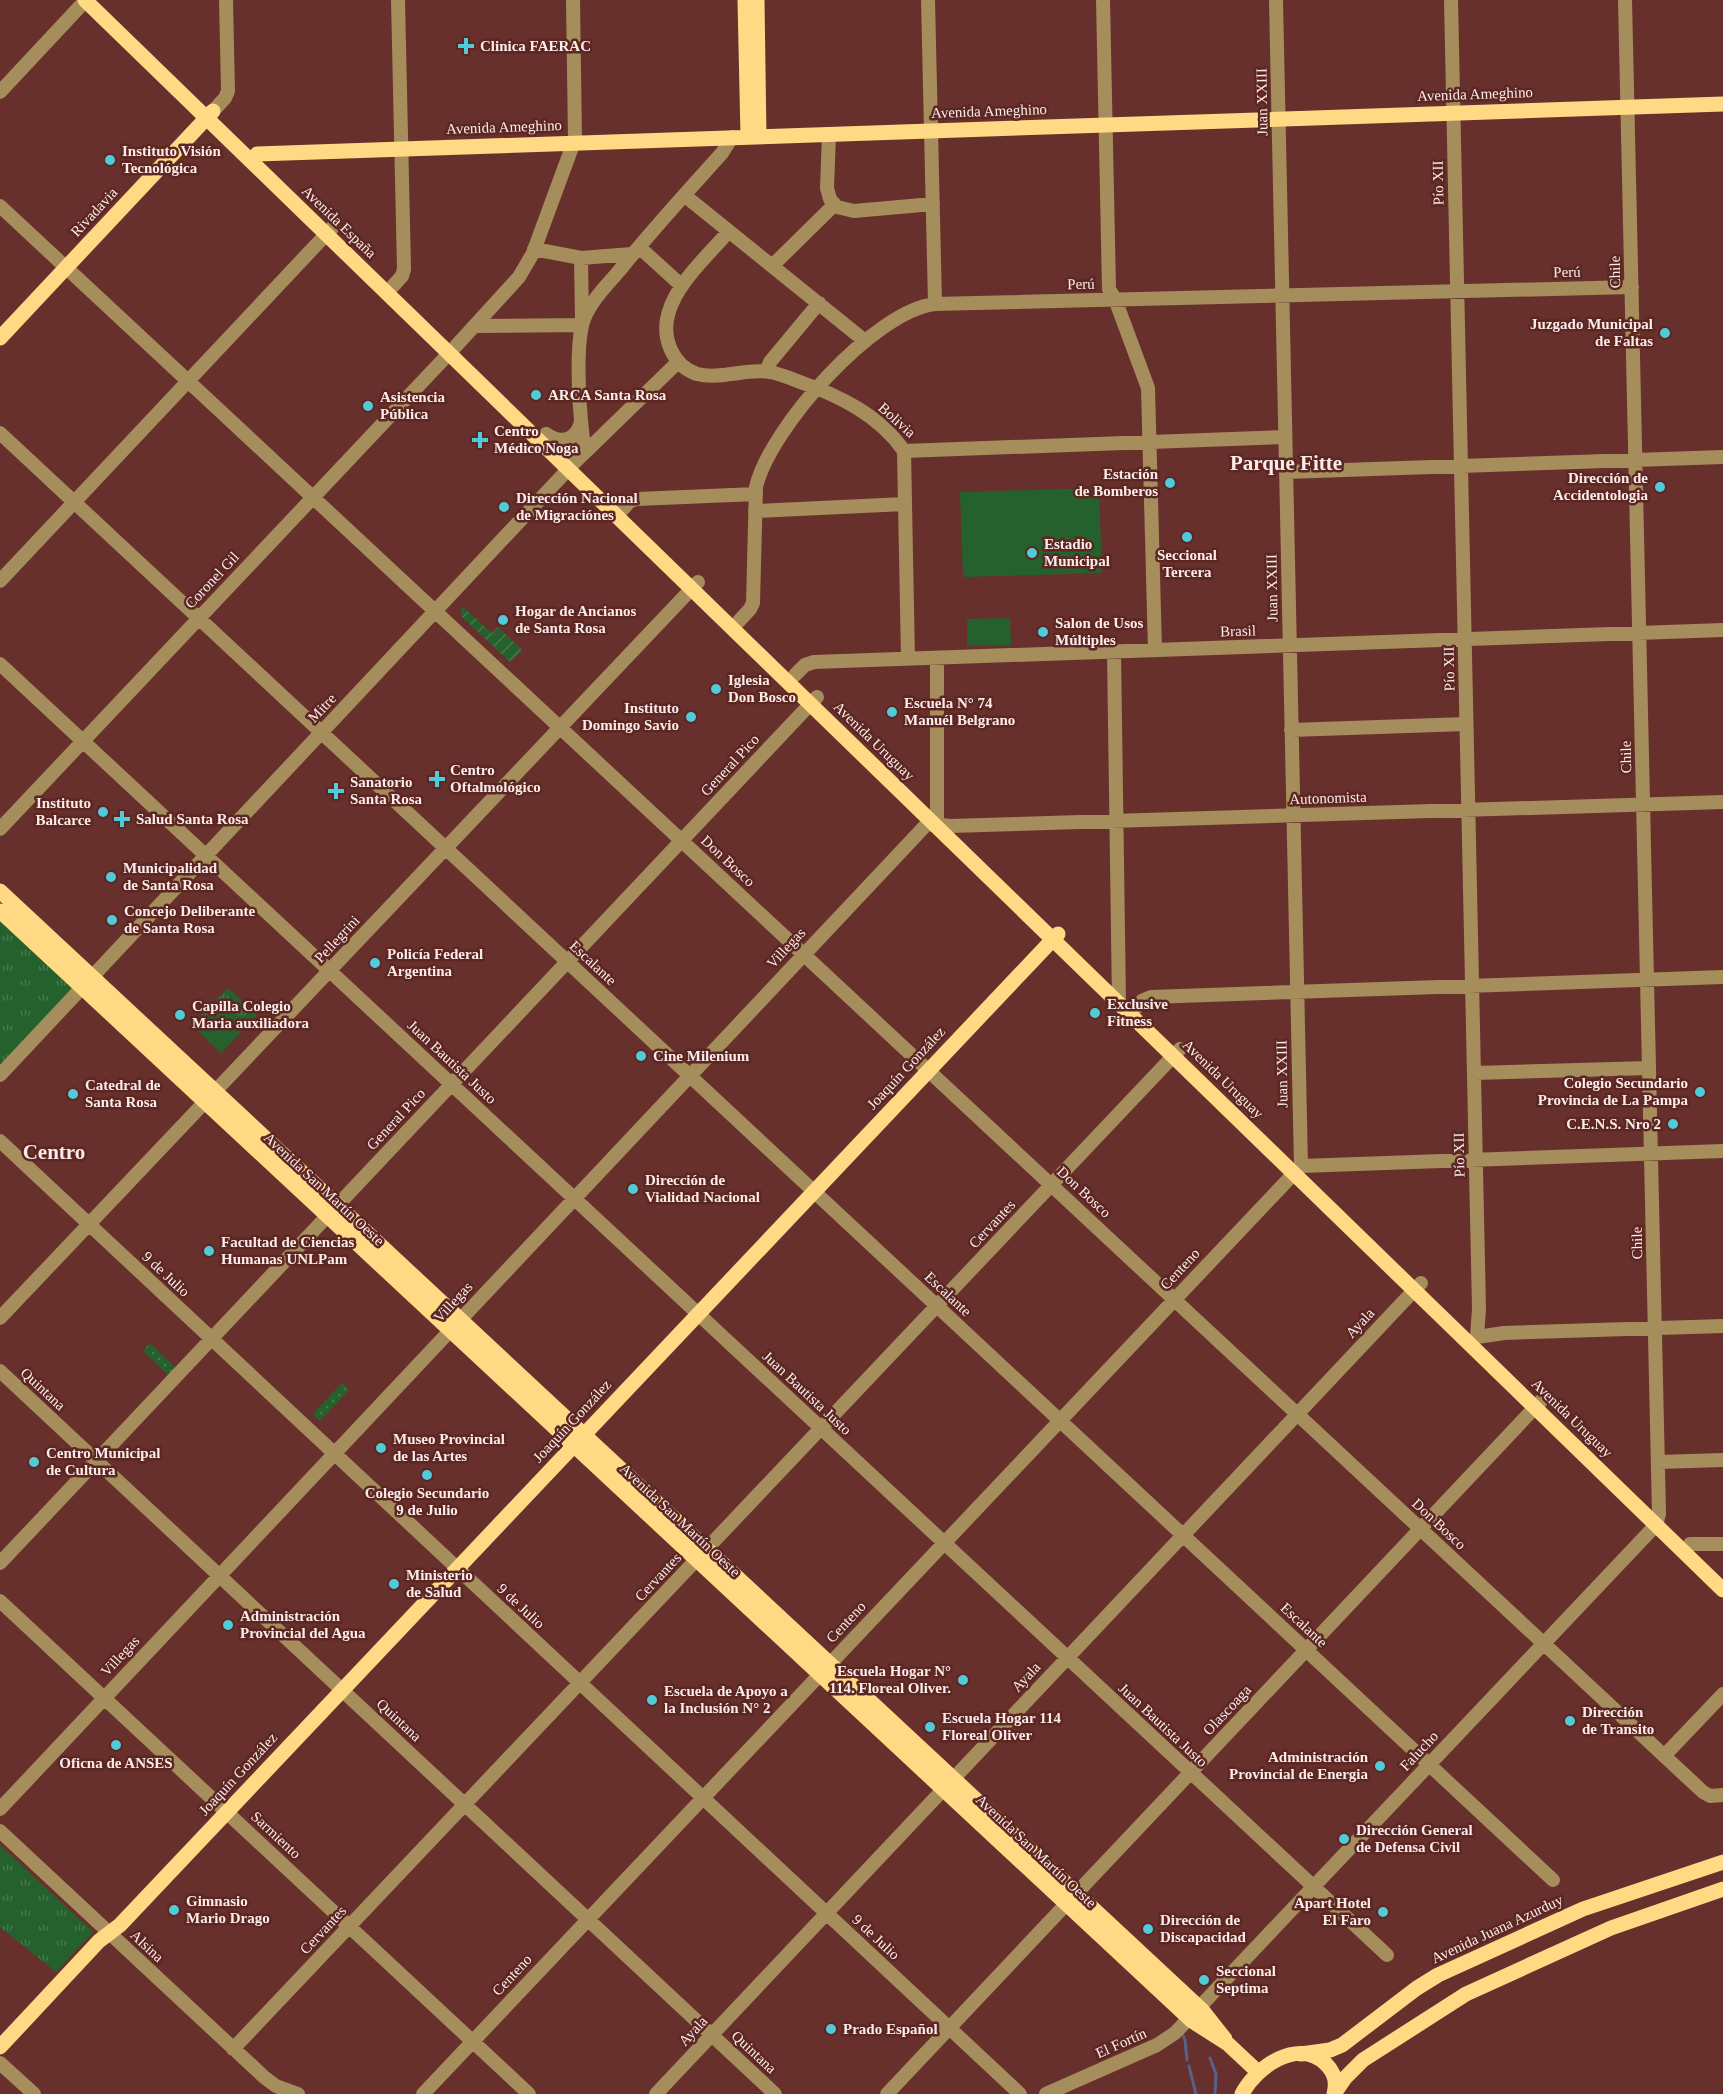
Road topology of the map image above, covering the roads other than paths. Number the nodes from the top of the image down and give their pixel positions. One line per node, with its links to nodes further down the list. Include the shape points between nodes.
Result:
1 (85, 0): 13 (street); 17 (main road, Avenida España)
2 (98, 0): 17 (main road, Avenida España)
3 (226, 0): 17 (street, via 228,91)
4 (398, 0): 25 (street)
5 (573, 0): 24 (street, Coronel Gil)
6 (745, 0): 23 (main road)
7 (757, 0): 23 (main road)
8 (928, 0): 20 (street)
9 (1103, 0): 19 (street)
10 (1276, 0): 18 (street, Juan XXIII)
11 (1451, 0): 16 (street, Pío XII)
12 (1625, 0): 15 (street, Chile)
13 (0, 92)
14 (1723, 104): 15 (main road, Avenida Ameghino)
15 (1628, 107): 16 (main road, Avenida Ameghino); 42 (street, Chile)
16 (1453, 113): 18 (main road, Avenida Ameghino); 43 (street, Pío XII)
17 (210, 115): 26 (main road, Avenida España); 27 (main road, Avenida España); 38 (main road, Rivadavia)
18 (1279, 119): 19 (main road, Avenida Ameghino); 44 (street, Juan XXIII)
19 (1106, 125): 20 (main road, Avenida Ameghino); 45 (street, via 1109,290)
20 (931, 130): 21 (main road, Avenida Ameghino); 29 (street)
21 (829, 134): 23 (main road, Avenida Ameghino); 30 (street, via 827,188)
22 (732, 137): 23 (main road, Avenida Ameghino); 24 (main road, Avenida Ameghino); 28 (street)
23 (754, 137)
24 (574, 143): 25 (main road, Avenida Ameghino); 34 (street, Coronel Gil)
25 (401, 148): 26 (main road, Avenida Ameghino); 40 (street, via 404,269)
26 (264, 156): 27 (main road); 32 (main road, Avenida España)
27 (276, 185): 32 (main road, Avenida España)
28 (684, 195): 33 (street); 35 (street)
29 (933, 204): 30 (street, via 851,211); 47 (street)
30 (834, 205): 37 (street)
31 (0, 206): 38 (street, Don Bosco)
32 (329, 231): 39 (main road, Avenida España); 40 (main road, Avenida España); 55 (street)
33 (729, 231): 37 (street); 41 (street)
34 (534, 249): 36 (street); 49 (street, Coronel Gil, via 522,273)
35 (636, 250): 36 (street); 41 (street); 48 (street, via 593,302)
36 (581, 258): 48 (street)
37 (772, 266): 46 (street)
38 (66, 267): 50 (main road, Rivadavia); 55 (street, Don Bosco)
39 (371, 278): 40 (main road, via 386,287); 52 (main road, Avenida España)
40 (393, 286): 52 (main road, Avenida España)
41 (682, 286): 53 (street, via 669,307 666,322 668,344)
42 (1632, 287): 43 (street, Perú); 64 (street, Chile)
43 (1457, 291): 44 (street, Perú); 66 (street, Pío XII)
44 (1282, 295): 45 (street, Perú); 60 (street, Juan XXIII)
45 (1115, 299): 47 (street, Perú); 61 (street, via 1148,388)
46 (819, 303): 51 (street); 54 (street, via 770,362)
47 (935, 304): 51 (street, Perú, via 908,312)
48 (582, 325): 49 (street); 57 (street)
49 (475, 326): 52 (street, Coronel Gil)
50 (0, 338)
51 (865, 341): 56 (street, Perú)
52 (452, 350): 59 (main road, Avenida España); 65 (main road, Avenida España); 69 (street, Coronel Gil)
53 (678, 362): 54 (street, Bolivia, via 703,375); 65 (street)
54 (772, 372): 56 (street, Bolivia)
55 (188, 381): 69 (street, Don Bosco); 70 (street)
56 (818, 388): 62 (street, Bolivia, via 866,413); 68 (street, Perú, via 774,444)
57 (581, 422): 59 (street, via 575,435 568,439 557,440); 65 (street)
58 (0, 433): 70 (street, Escalante)
59 (546, 434): 65 (main road, Avenida España)
60 (1285, 437): 61 (street, Bolivia); 67 (street, Juan XXIII)
61 (1150, 444): 62 (street, Bolivia); 84 (street)
62 (904, 452): 71 (street)
63 (1723, 458): 64 (street)
64 (1636, 460): 66 (street); 81 (street, Chile)
65 (576, 461): 72 (main road, Avenida Uruguay); 75 (main road, Avenida Uruguay); 76 (street, Mitre)
66 (1461, 466): 67 (street); 82 (street, Pío XII)
67 (1286, 472): 83 (street, Juan XXIII)
68 (756, 494): 72 (street, via 637,499); 73 (street, Perú)
69 (313, 497): 76 (street, Don Bosco); 78 (street, Coronel Gil)
70 (74, 502): 74 (street); 78 (street, Escalante)
71 (905, 504): 73 (street); 87 (street)
72 (623, 508): 75 (main road, Avenida Uruguay)
73 (755, 511): 79 (street, Perú, via 753,600)
74 (0, 581)
75 (695, 585): 77 (main road, Avenida Uruguay); 79 (main road, Avenida Uruguay); 92 (street, Pellegrini)
76 (435, 611): 92 (street, Don Bosco); 94 (street, Mitre)
77 (716, 613): 79 (main road, via 732,622); 90 (main road, Avenida Uruguay)
78 (199, 618): 94 (street, Escalante); 95 (street, Coronel Gil)
79 (739, 621): 89 (main road, Avenida Uruguay)
80 (1723, 630): 81 (street, Brasil)
81 (1640, 633): 82 (street, Brasil); 97 (street, Chile)
82 (1465, 639): 83 (street, Brasil); 91 (street, Pío XII)
83 (1290, 645): 84 (street, Brasil); 93 (street, Juan XXIII)
84 (1155, 650): 85 (street, Brasil)
85 (1114, 651): 86 (street, Brasil); 101 (street)
86 (937, 658): 87 (street, Brasil); 100 (street)
87 (908, 659): 89 (street, Brasil, via 812,662)
88 (0, 664): 95 (street, Juan Bautista Justo)
89 (795, 675): 90 (main road, Avenida Uruguay)
90 (813, 700): 100 (main road, Avenida Uruguay); 104 (street, General Pico)
91 (1466, 724): 93 (street); 98 (street, Pío XII)
92 (560, 728): 104 (street, Don Bosco); 105 (street, Pellegrini)
93 (1291, 730): 99 (street, Juan XXIII)
94 (321, 733): 105 (street, Escalante); 106 (street, Mitre)
95 (83, 742): 103 (street, Coronel Gil); 106 (street, Juan Bautista Justo)
96 (1723, 802): 97 (street, Autonomista)
97 (1643, 804): 98 (street, Autonomista); 114 (street, Chile)
98 (1468, 810): 99 (street, Autonomista); 116 (street, Pío XII)
99 (1293, 816): 101 (street, Autonomista); 117 (street, Juan XXIII)
100 (935, 818): 102 (main road, Avenida Uruguay); 109 (main road, Avenida Uruguay); 110 (street, Villegas)
101 (1116, 821): 102 (street, Autonomista); 118 (street)
102 (950, 826): 109 (main road, Avenida Uruguay)
103 (0, 830)
104 (681, 840): 110 (street, Don Bosco); 111 (street, General Pico)
105 (446, 848): 111 (street, Escalante); 112 (street, Pellegrini)
106 (206, 856): 112 (street, Juan Bautista Justo); 115 (street, Mitre)
107 (0, 891): 108 (main road, Avenida San Martín Oeste)
108 (8, 912): 115 (main road, Avenida San Martín Oeste)
109 (1056, 936): 118 (main road, Avenida Uruguay); 121 (main road, Joaquín González)
110 (804, 954): 121 (street, Don Bosco); 124 (street, Villegas)
111 (567, 962): 124 (street, Escalante); 125 (street, General Pico)
112 (329, 971): 125 (street, Juan Bautista Justo); 126 (street, Pellegrini)
113 (1723, 977): 114 (street)
114 (1647, 980): 116 (street); 120 (street, Chile)
115 (87, 982): 123 (street, Mitre); 126 (main road, Avenida San Martín Oeste)
116 (1472, 986): 117 (street); 122 (street, Pío XII)
117 (1297, 992): 118 (street, via 1151,997); 131 (street, Juan XXIII)
118 (1126, 1003): 119 (main road, Avenida Uruguay)
119 (1177, 1053): 131 (main road, Avenida Uruguay); 132 (street, Cervantes)
120 (1649, 1068): 122 (street); 129 (street, Chile)
121 (928, 1070): 132 (street, Don Bosco); 133 (main road, Joaquín González)
122 (1474, 1073): 130 (street, Pío XII)
123 (0, 1075)
124 (690, 1076): 133 (street, Escalante); 134 (street, Villegas)
125 (451, 1084): 134 (street, Juan Bautista Justo); 135 (street, General Pico)
126 (210, 1097): 135 (main road, Avenida San Martín Oeste); 136 (street, Pellegrini)
127 (0, 1141): 136 (street, 9 de Julio)
128 (1723, 1151): 129 (street)
129 (1651, 1154): 130 (street); 144 (street, Chile)
130 (1476, 1160): 131 (street); 146 (street, Pío XII, via 1479,1309)
131 (1297, 1170): 137 (main road, Avenida Uruguay); 138 (street, Centeno)
132 (1051, 1185): 138 (street, Don Bosco); 139 (street, Cervantes)
133 (814, 1191): 139 (street, Escalante); 140 (main road, Joaquín González)
134 (574, 1198): 140 (street, Juan Bautista Justo); 142 (street, Villegas)
135 (333, 1210): 142 (main road, Avenida San Martín Oeste); 145 (street, General Pico)
136 (89, 1224): 141 (street, Pellegrini); 145 (street, 9 de Julio)
137 (1417, 1286): 146 (main road, Avenida Uruguay); 149 (street, Ayala)
138 (1174, 1299): 149 (street, Don Bosco); 150 (street, Centeno)
139 (937, 1306): 150 (street, Escalante); 151 (street, Cervantes)
140 (698, 1314): 151 (street, Juan Bautista Justo); 152 (main road, Joaquín González)
141 (0, 1318)
142 (455, 1325): 152 (main road, Avenida San Martín Oeste); 153 (street, Villegas)
143 (1723, 1326): 144 (street)
144 (1655, 1328): 146 (street, via 1509,1333); 156 (street, Chile)
145 (212, 1339): 153 (street, 9 de Julio); 155 (street, General Pico)
146 (1473, 1341): 148 (main road, Avenida Uruguay)
147 (0, 1371): 155 (street, Quintana)
148 (1539, 1404): 157 (main road, Avenida Uruguay); 158 (street, Olascoaga)
149 (1297, 1414): 158 (street, Don Bosco); 159 (street, Ayala)
150 (1060, 1420): 159 (street, Escalante); 160 (street, Centeno)
151 (821, 1428): 160 (street, Juan Bautista Justo); 163 (street, Cervantes)
152 (579, 1440): 163 (main road, Avenida San Martín Oeste); 165 (main road, Joaquín González)
153 (334, 1453): 165 (street, 9 de Julio); 166 (street, Villegas)
154 (1723, 1460): 156 (street)
155 (97, 1461): 164 (street, General Pico); 166 (street, Quintana)
156 (1658, 1462): 157 (street, Chile)
157 (1658, 1519): 162 (main road, Avenida Uruguay); 168 (main road, Avenida Uruguay); 170 (street, Falucho)
158 (1420, 1529): 170 (street, Don Bosco); 171 (street, Olascoaga)
159 (1183, 1535): 171 (street, Escalante); 172 (street, Ayala)
160 (944, 1543): 172 (street, Juan Bautista Justo); 173 (street, Centeno)
161 (1723, 1544): 162 (street)
162 (1690, 1545): 167 (main road, Avenida Uruguay)
163 (702, 1554): 173 (main road, Avenida San Martín Oeste); 174 (street, Cervantes)
164 (0, 1563)
165 (457, 1568): 174 (street, 9 de Julio); 175 (main road, Joaquín González)
166 (219, 1576): 175 (street, Quintana); 177 (street, Villegas)
167 (1723, 1576)
168 (1723, 1590)
169 (0, 1600): 177 (street, Sarmiento)
170 (1544, 1644): 178 (street, Don Bosco); 179 (street, Falucho)
171 (1306, 1650): 179 (street, Escalante); 180 (street, Olascoaga)
172 (1067, 1658): 180 (street, Juan Bautista Justo); 181 (street, Ayala)
173 (825, 1669): 181 (main road, Avenida San Martín Oeste); 183 (street, Centeno)
174 (580, 1683): 183 (street, 9 de Julio); 184 (street, Cervantes)
175 (342, 1690): 184 (street, Quintana); 186 (main road, Joaquín González)
176 (1723, 1694): 178 (street)
177 (104, 1698): 185 (street, Villegas); 186 (street, Sarmiento)
178 (1664, 1756): 182 (street, Don Bosco, via 1703,1792)
179 (1429, 1765): 189 (street, Escalante); 190 (street, Falucho)
180 (1190, 1773): 190 (street, Juan Bautista Justo); 192 (street, Olascoaga)
181 (948, 1784): 192 (main road, Avenida San Martín Oeste); 193 (street, Ayala)
182 (1717, 1796)
183 (703, 1798): 193 (street, 9 de Julio); 194 (street, Centeno)
184 (465, 1804): 194 (street, Quintana); 195 (street, Cervantes)
185 (0, 1809)
186 (227, 1812): 195 (street, Sarmiento); 196 (main road, Joaquín González)
187 (0, 1831): 196 (street, Alsina)
188 (1723, 1862): 204 (main road, Avenida Juana Azurduy, via 1556,1921 1427,1981 1342,2045)
189 (1553, 1880)
190 (1313, 1887): 197 (street, Juan Bautista Justo); 198 (street, Falucho)
191 (1723, 1889): 217 (main road, via 1602,1932 1459,1998 1363,2060)
192 (1072, 1899): 198 (main road, Avenida San Martín Oeste); 199 (street, Olascoaga)
193 (827, 1913): 199 (street, 9 de Julio); 200 (street, Ayala)
194 (588, 1919): 200 (street, Quintana); 201 (street, Centeno)
195 (349, 1926): 201 (street, Sarmiento); 203 (street, Cervantes)
196 (109, 1933): 202 (main road, Joaquín González); 203 (street, Alsina)
197 (1387, 1955)
198 (1194, 2013): 206 (main road, Avenida San Martín Oeste, via 1209,2033 1228,2044); 215 (street, El Fortín, via 1157,2045)
199 (949, 2028): 213 (street, Olascoaga); 214 (street, 9 de Julio)
200 (712, 2035): 211 (street, Ayala); 212 (street, Quintana)
201 (472, 2041): 209 (street, Centeno); 210 (street, Sarmiento)
202 (0, 2047)
203 (233, 2049): 208 (street, Alsina, via 273,2084)
204 (1300, 2054): 206 (main road, Avenida Juana Azurduy, via 1282,2057); 217 (main road, via 1315,2056 1330,2069 1335,2081)
205 (0, 2063): 207 (street)
206 (1258, 2072): 216 (main road)
207 (34, 2094)
208 (298, 2094)
209 (423, 2094)
210 (529, 2094)
211 (657, 2094)
212 (775, 2094)
213 (887, 2094)
214 (1020, 2094)
215 (1046, 2094)
216 (1242, 2094)
217 (1334, 2094)

